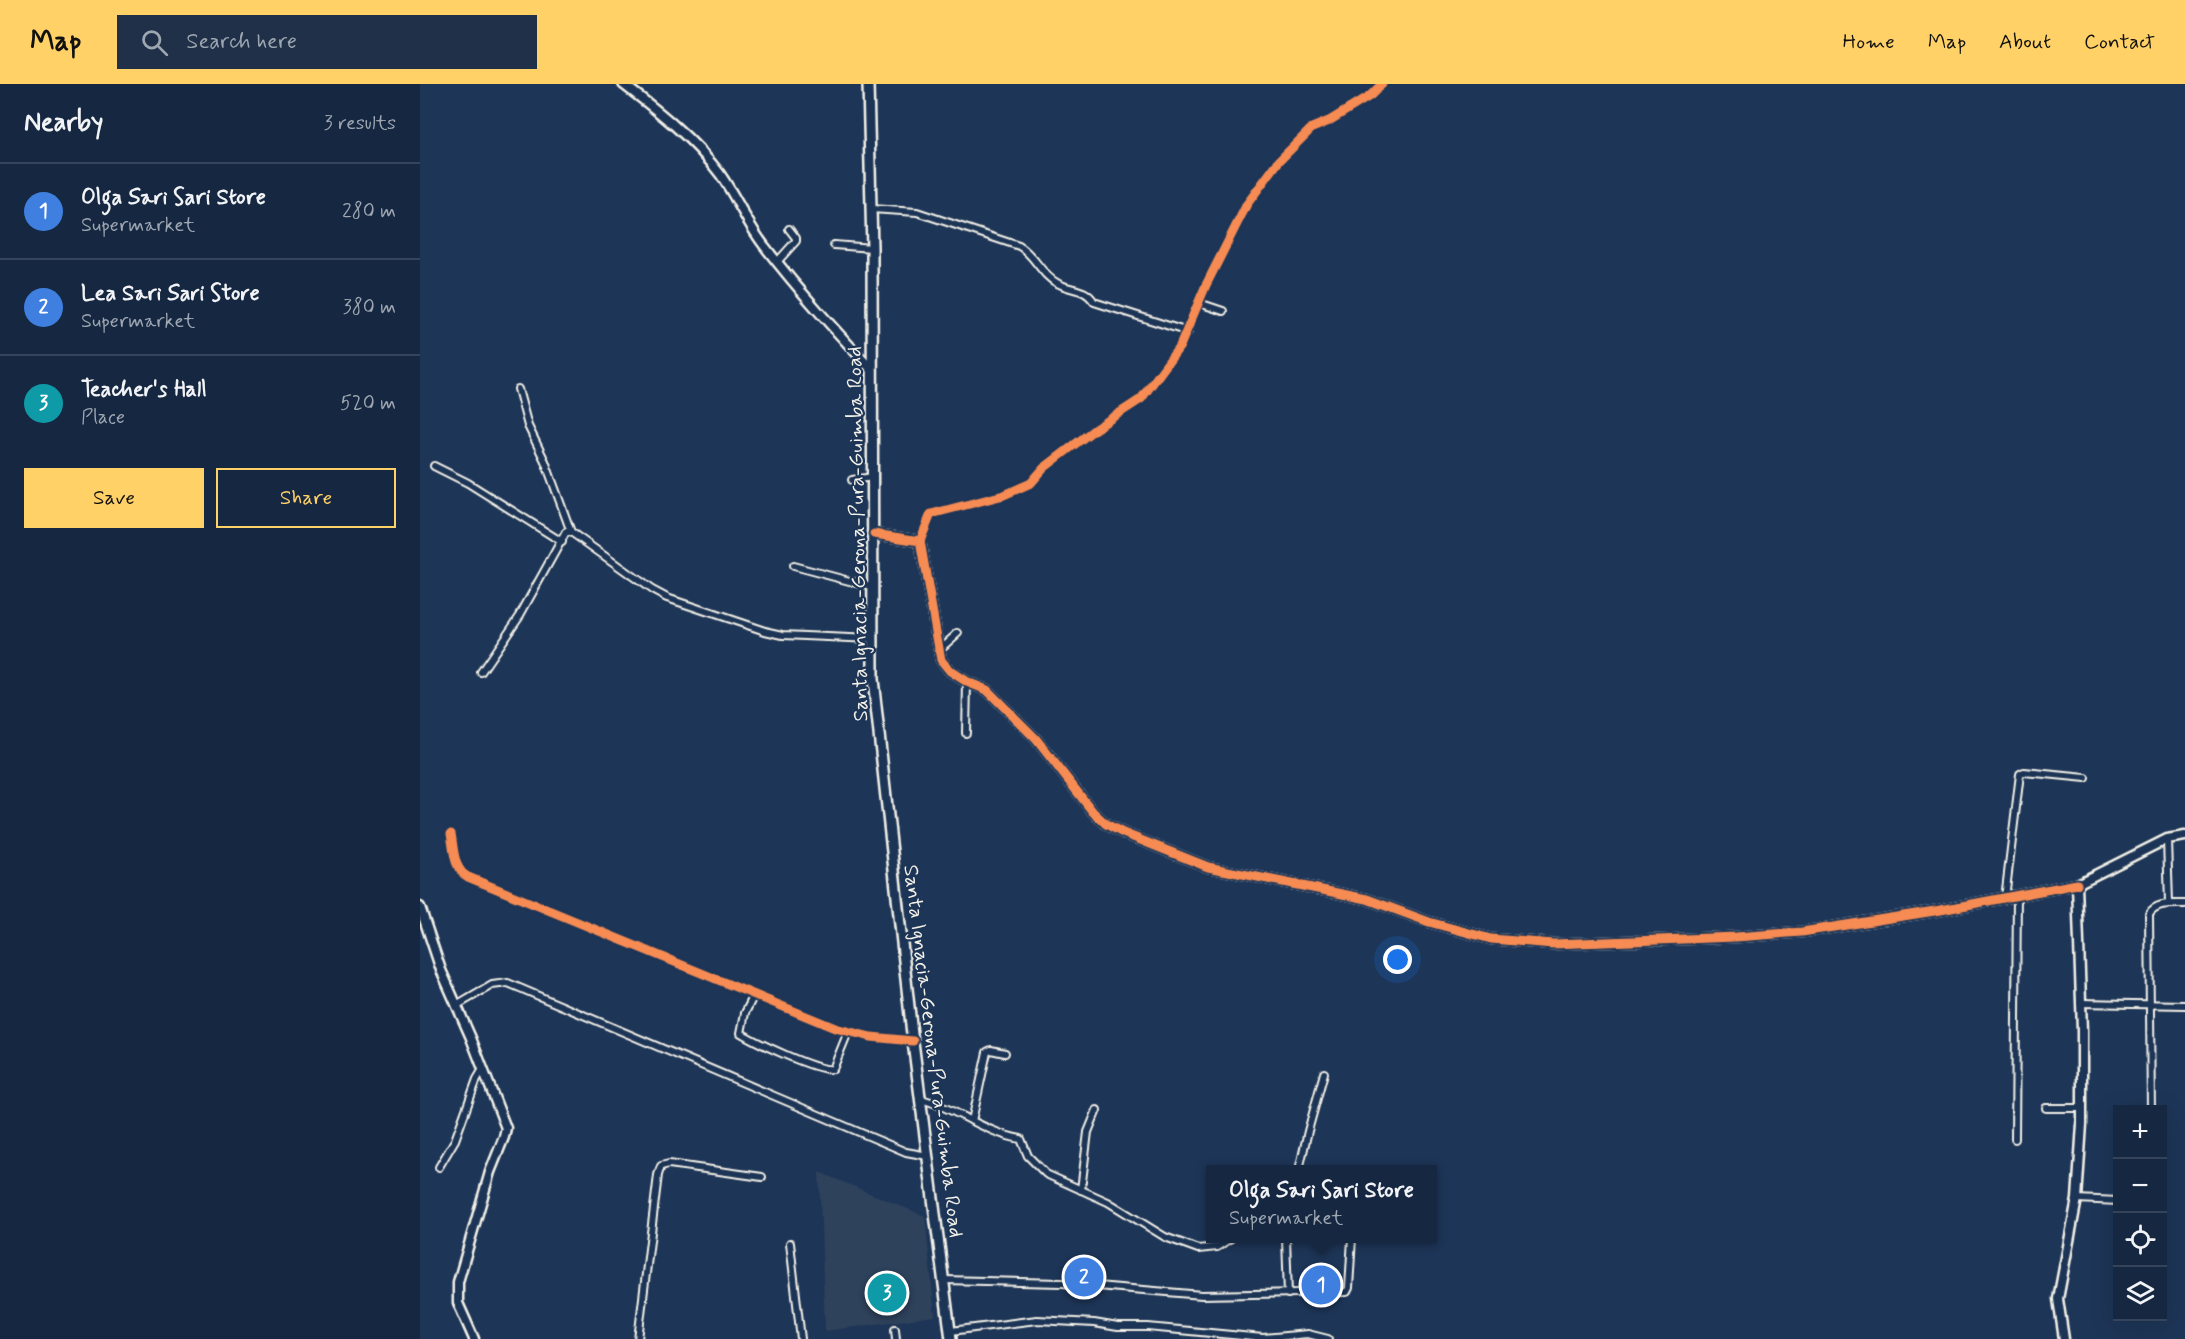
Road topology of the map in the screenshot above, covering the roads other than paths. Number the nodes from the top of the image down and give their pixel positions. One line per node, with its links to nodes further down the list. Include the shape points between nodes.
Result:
1 (623, 84): 8 (street, via 684,134 704,156)
2 (868, 84): 4 (main road, Santa Ignacia-Gerona-Pura-Guimba Road)
3 (1383, 84): 9 (street, via 1370,96 1312,128 1279,161 1247,204)
4 (871, 209): 7 (main road, Santa Ignacia-Gerona-Pura-Guimba Road); 11 (street, via 916,212 1019,246 1056,283 1090,295 1094,302)
5 (789, 229): 8 (street, via 796,241)
6 (834, 245): 7 (street)
7 (872, 248): 12 (main road, Santa Ignacia-Gerona-Pura-Guimba Road)
8 (777, 262): 12 (street)
9 (1199, 303): 10 (street); 11 (street)
10 (1223, 311)
11 (1188, 332): 19 (street, via 1141,399 1044,468 1031,483 1005,495 931,514)
12 (871, 369): 15 (main road, Santa Ignacia-Gerona-Pura-Guimba Road)
13 (518, 389): 17 (street, via 528,426)
14 (435, 466): 20 (street)
15 (873, 477): 16 (street); 18 (main road, Santa Ignacia-Gerona-Pura-Guimba Road)
16 (852, 480)
17 (571, 532): 20 (street, via 566,532); 24 (street, via 667,598 783,635)
18 (874, 534): 19 (street); 22 (main road, Santa Ignacia-Gerona-Pura-Guimba Road)
19 (920, 541): 25 (street)
20 (562, 542): 26 (street)
21 (793, 566): 22 (street)
22 (872, 588): 24 (main road, Santa Ignacia-Gerona-Pura-Guimba Road)
23 (958, 633): 25 (street)
24 (872, 639): 45 (main road, Santa Ignacia-Gerona-Pura-Guimba Road, via 875,711)
25 (939, 650): 27 (street, via 945,666)
26 (481, 672)
27 (967, 682): 28 (street); 35 (street, via 987,690 1036,739 1093,812 1123,833 1208,867 1367,899 1491,939 1553,944 1802,932)
28 (966, 733)
29 (2085, 778): 35 (street, via 2019,774)
30 (451, 834): 39 (street, via 457,868 462,873)
31 (2185, 836): 32 (street)
32 (2167, 839): 33 (street); 36 (street)
33 (2078, 885): 34 (street); 40 (street)
34 (2017, 895): 35 (street); 55 (street)
35 (2005, 898)
36 (2169, 903): 37 (street); 41 (street, via 2152,908 2149,914)
37 (2185, 904)
38 (420, 907): 43 (street)
39 (754, 995): 44 (street); 44 (street, via 741,1033 793,1058 833,1069)
40 (2080, 1003): 41 (street); 52 (street)
41 (2149, 1003): 42 (street); 50 (street)
42 (2185, 1005)
43 (456, 1006): 47 (street); 56 (street, via 492,985 508,983 906,1152)
44 (848, 1032): 45 (street)
45 (913, 1041): 49 (main road, Santa Ignacia-Gerona-Pura-Guimba Road)
46 (1005, 1053): 54 (street, via 987,1052)
47 (483, 1069): 58 (street, via 455,1140); 71 (street, via 506,1128 458,1282 458,1303)
48 (1324, 1073): 57 (street)
49 (921, 1099): 54 (street); 56 (main road, Santa Ignacia-Gerona-Pura-Guimba Road)
50 (2151, 1105)
51 (2046, 1108): 52 (street)
52 (2082, 1108): 61 (street)
53 (1097, 1110): 60 (street, via 1088,1132)
54 (972, 1121): 60 (street, via 1021,1139 1028,1156 1042,1171)
55 (2015, 1139)
56 (928, 1156): 67 (main road, Santa Ignacia-Gerona-Pura-Guimba Road)
57 (1300, 1165)
58 (439, 1167)
59 (762, 1177): 72 (street, via 661,1166)
60 (1081, 1190): 64 (street, via 1165,1237 1198,1249)
61 (2077, 1199): 62 (street); 76 (street, via 2058,1299)
62 (2113, 1201)
63 (790, 1243): 73 (street)
64 (1224, 1243)
65 (1286, 1243): 68 (street)
66 (1352, 1243): 68 (street, via 1347,1292)
67 (945, 1280): 68 (street, via 1062,1283 1202,1295); 70 (main road, Santa Ignacia-Gerona-Pura-Guimba Road)
68 (1288, 1294)
69 (895, 1329): 74 (street)
70 (951, 1335): 75 (street, via 1037,1320 1263,1338 1308,1334)
71 (474, 1339)
72 (638, 1339)
73 (801, 1339)
74 (896, 1339)
75 (1328, 1339)
76 (2064, 1339)

